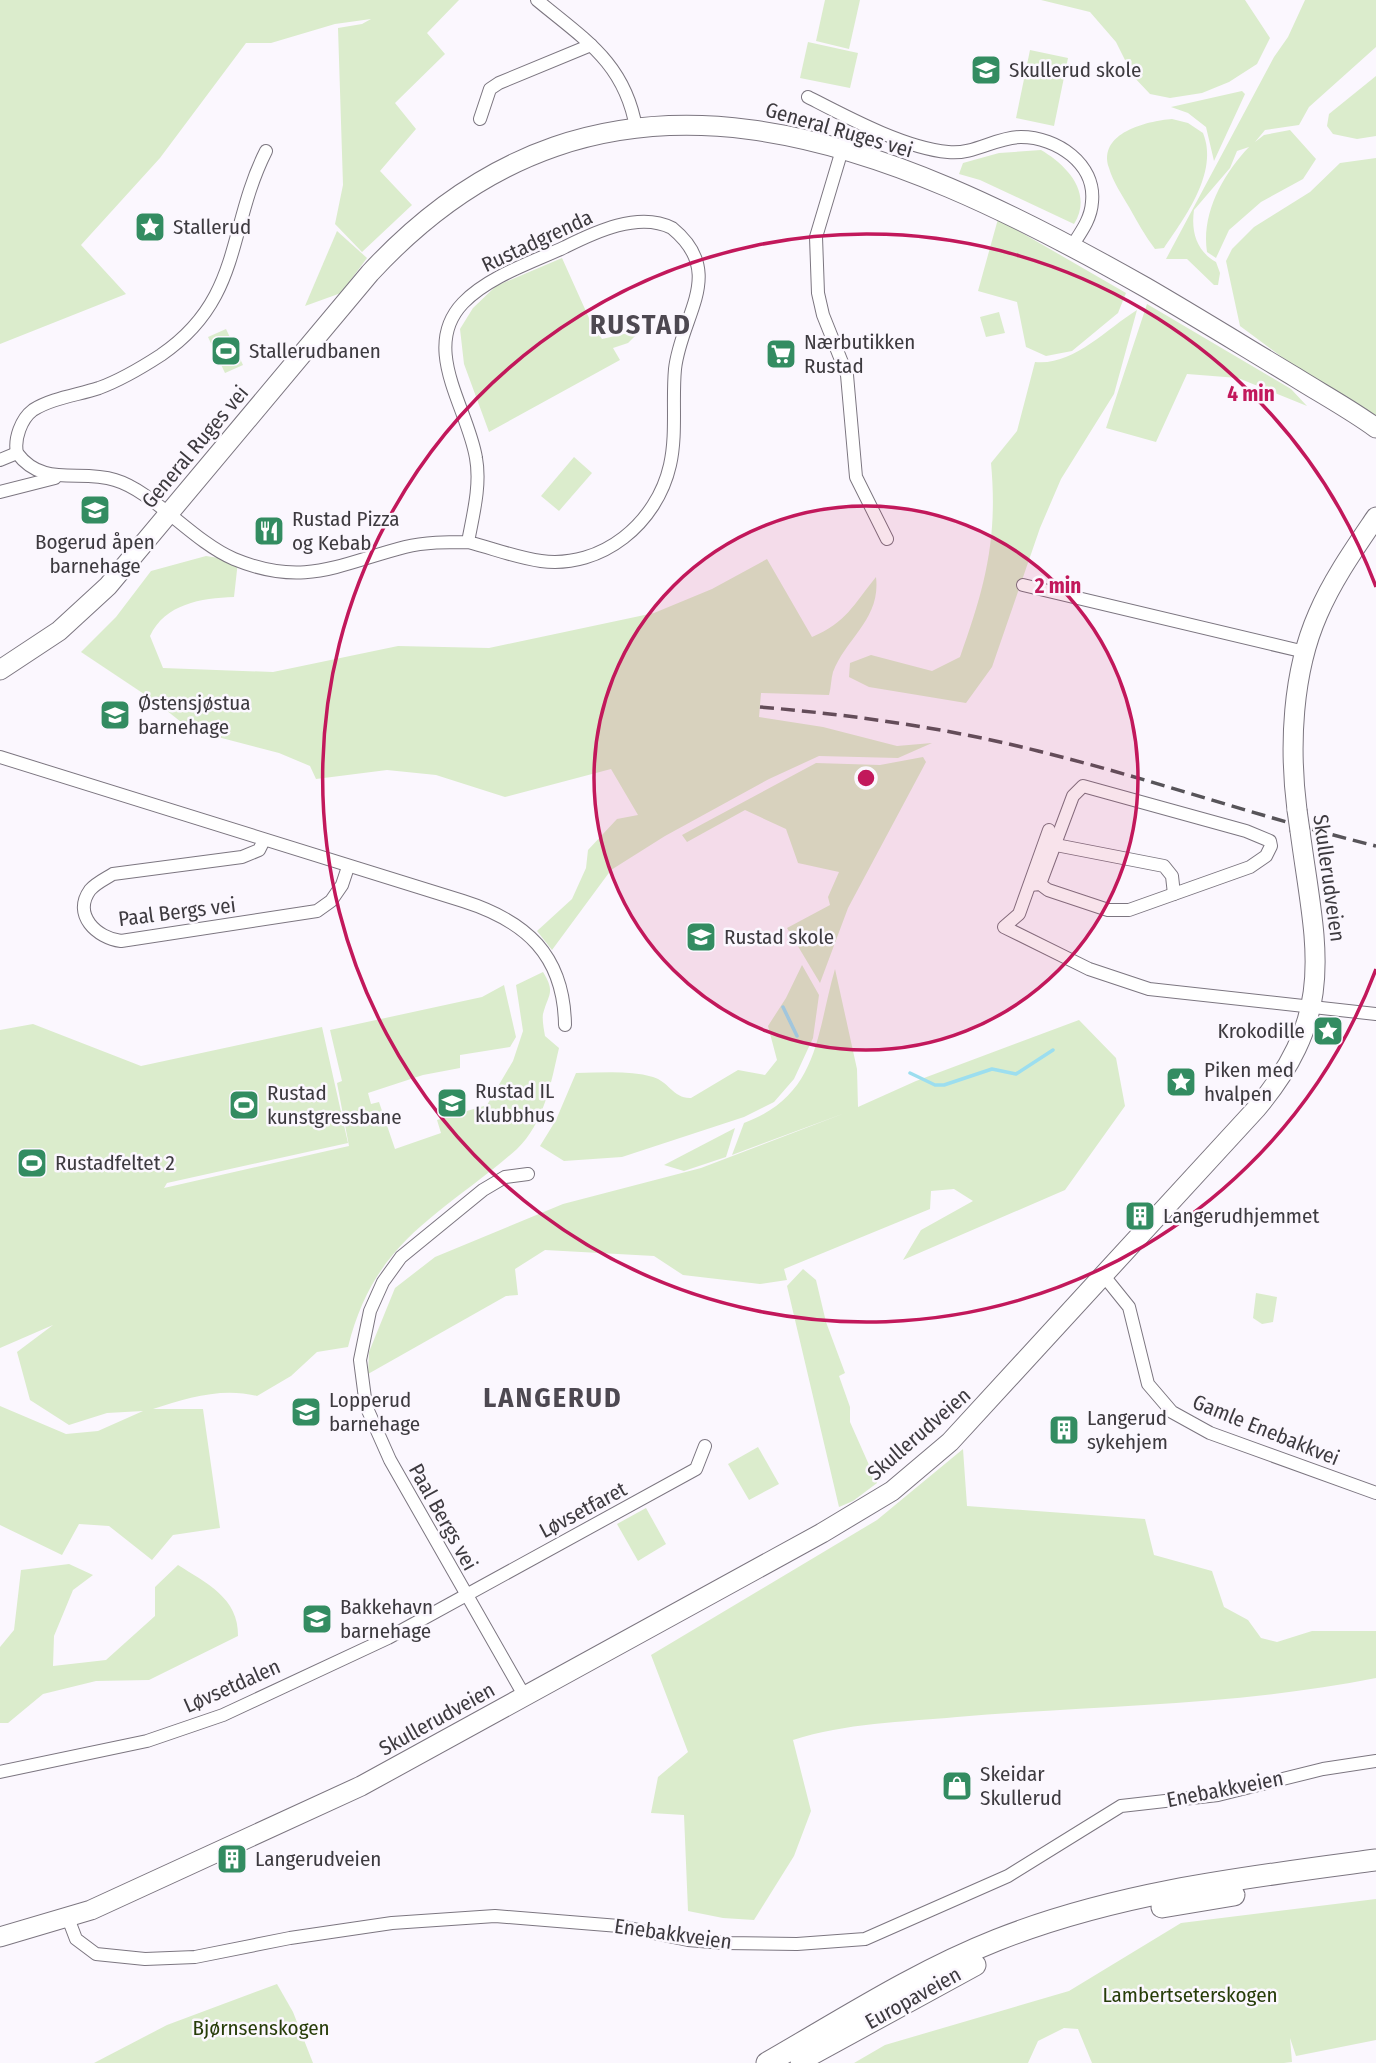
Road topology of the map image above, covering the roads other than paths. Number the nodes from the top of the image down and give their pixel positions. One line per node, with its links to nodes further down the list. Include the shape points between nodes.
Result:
1 (537, 0): 2 (street)
2 (591, 45): 4 (street, via 490,89); 5 (street, via 620,76)
3 (808, 97): 8 (street, General Ruges vei, via 936,150 963,152 1022,137 1055,145 1086,170 1092,191 1090,214)
4 (480, 119)
5 (636, 128): 6 (main road, General Ruges vei, via 739,127); 14 (main road, General Ruges vei, via 565,144 519,161 432,214 370,273)
6 (842, 150): 8 (main road, General Ruges vei, via 972,197); 16 (street, via 816,237 818,293 846,375 856,477)
7 (266, 151): 10 (street, via 252,178 228,271 200,320 163,354 132,373 34,410 19,429)
8 (1072, 246): 9 (main road, General Ruges vei)
9 (1376, 428)
10 (17, 453): 11 (street); 12 (street, via 38,472)
11 (0, 460)
12 (59, 477): 13 (street); 14 (street, Rustadgrenda, via 114,479)
13 (0, 492)
14 (167, 515): 17 (street, Rustadgrenda, via 231,558 282,573 328,571 421,544); 20 (main road, General Ruges vei, via 87,606 43,643)
15 (1376, 517): 19 (main road, Skullerudveien, via 1327,594)
16 (887, 539)
17 (468, 542): 17 (street, Rustadgrenda, via 476,459 445,357 451,320 462,304 485,286 593,233 639,223 672,228 692,248 700,273 675,369 670,464 652,511 629,535 605,550 569,560 539,561)
18 (1023, 585): 19 (street)
19 (1305, 652): 28 (main road, Skullerudveien, bridge, via 1294,729 1297,810 1316,934)
20 (0, 670)
21 (0, 757): 23 (street)
22 (1049, 830): 26 (street)
23 (264, 840): 25 (street); 25 (street, Paal Bergs vei, via 259,850 242,858 113,874 87,895 88,922 101,936 121,941 293,916 324,907 342,885)
24 (1056, 845): 26 (street); 27 (street, via 1164,866 1172,876); 27 (street, via 1073,796 1088,786 1270,841 1266,856 1250,867)
25 (348, 867): 30 (street, via 467,902 516,925 548,957 564,996)
26 (1035, 884): 27 (street, via 1119,911); 28 (street, via 1018,916 1004,927 1089,969 1149,989)
27 (1174, 894)
28 (1310, 1008): 29 (street); 32 (main road, Skullerudveien, via 1291,1059 1265,1098)
29 (1376, 1014)
30 (565, 1025)
31 (528, 1174): 35 (street, Paal Bergs vei, via 505,1177 483,1190 401,1257 383,1282 362,1342 360,1373 371,1420)
32 (1104, 1276): 34 (street, Gamle Enebakkvei, via 1129,1307 1149,1384 1172,1412 1210,1433); 36 (main road, Skullerudveien, via 966,1426 892,1491)
33 (705, 1446): 35 (street, Løvsetfaret, via 696,1469)
34 (1376, 1493)
35 (466, 1596): 36 (street, Paal Bergs vei); 38 (street, Løvsetdalen, via 222,1715 147,1741)
36 (524, 1697): 41 (main road, Skullerudveien, via 361,1786)
37 (1376, 1761): 41 (street, Enebakkveien, via 1218,1795 1121,1806 1008,1876 865,1939 724,1943 619,1926 495,1916 392,1923 195,1957 145,1959 96,1954 76,1939)
38 (0, 1772)
39 (1376, 1860): 43 (highway, Europaveien, via 1141,1896 1062,1917 995,1941 898,1987)
40 (1376, 1874): 44 (highway, Europaveien, via 1164,1906 1035,1941 937,1983)
41 (68, 1919): 42 (main road)
42 (0, 1937)
43 (767, 2063)
44 (796, 2063)

